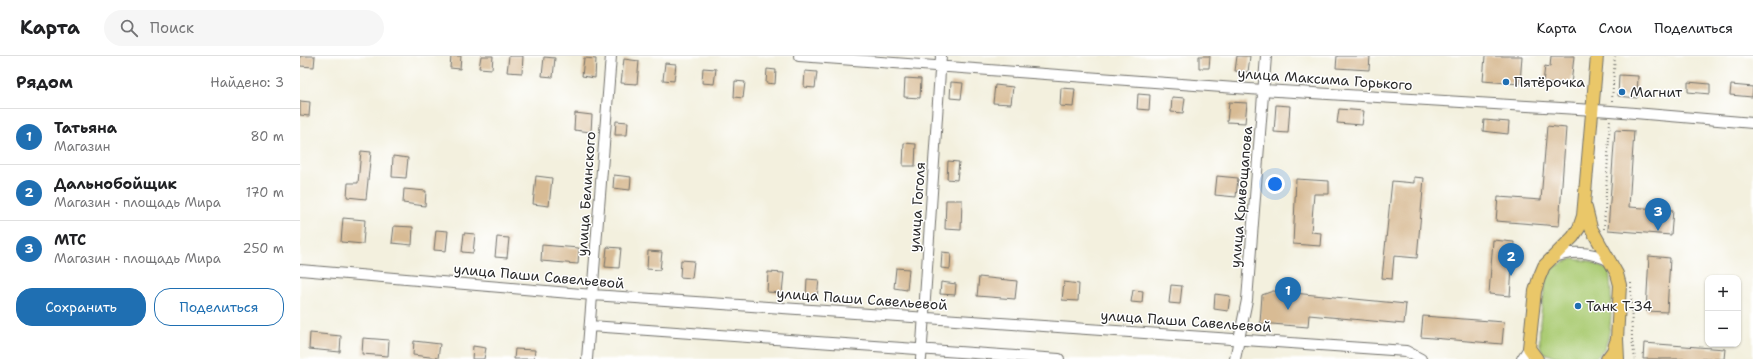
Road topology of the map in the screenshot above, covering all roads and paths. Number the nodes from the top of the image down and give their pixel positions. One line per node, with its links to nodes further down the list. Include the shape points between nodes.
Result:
1 (611, 56): 17 (street, улица Белинского)
2 (799, 56): 6 (street, улица Максима Горького)
3 (1266, 56): 7 (street, улица Кривощапова)
4 (1597, 56): 8 (main road)
5 (1615, 56): 9 (path)
6 (941, 61): 7 (street, улица Максима Горького); 18 (street, улица Гоголя)
7 (1263, 90): 8 (street, улица Максима Горького); 20 (street, улица Кривощапова, via 1247,300)
8 (1593, 110): 9 (street, улица Максима Горького); 11 (main road)
9 (1611, 111): 10 (street, улица Максима Горького); 12 (path)
10 (1753, 123)
11 (1585, 203): 13 (main road, via 1579,228); 14 (main road, via 1591,228)
12 (1604, 230)
13 (1550, 259): 14 (street, via 1574,252 1602,257); 22 (main road, via 1544,266 1536,291)
14 (1612, 264): 21 (main road, via 1620,285)
15 (300, 270): 17 (street, улица Паши Савельевой)
16 (1629, 278): 32 (path, via 1632,284 1632,340)
17 (593, 295): 18 (street, улица Паши Савельевой); 19 (street, улица Белинского)
18 (924, 317): 20 (street, улица Паши Савельевой); 23 (street, улица Гоголя)
19 (591, 326): 23 (street); 24 (street, улица Белинского)
20 (1238, 338): 26 (street, улица Кривощапова); 27 (street, улица Паши Савельевой, via 1406,351)
21 (1617, 339): 30 (main road); 31 (main road)
22 (1528, 353): 28 (street); 29 (main road)
23 (921, 354): 25 (street)
24 (587, 359)
25 (1059, 359)
26 (1235, 359)
27 (1421, 359)
28 (1522, 359)
29 (1537, 359)
30 (1608, 359)
31 (1618, 359)
32 (1635, 359)

